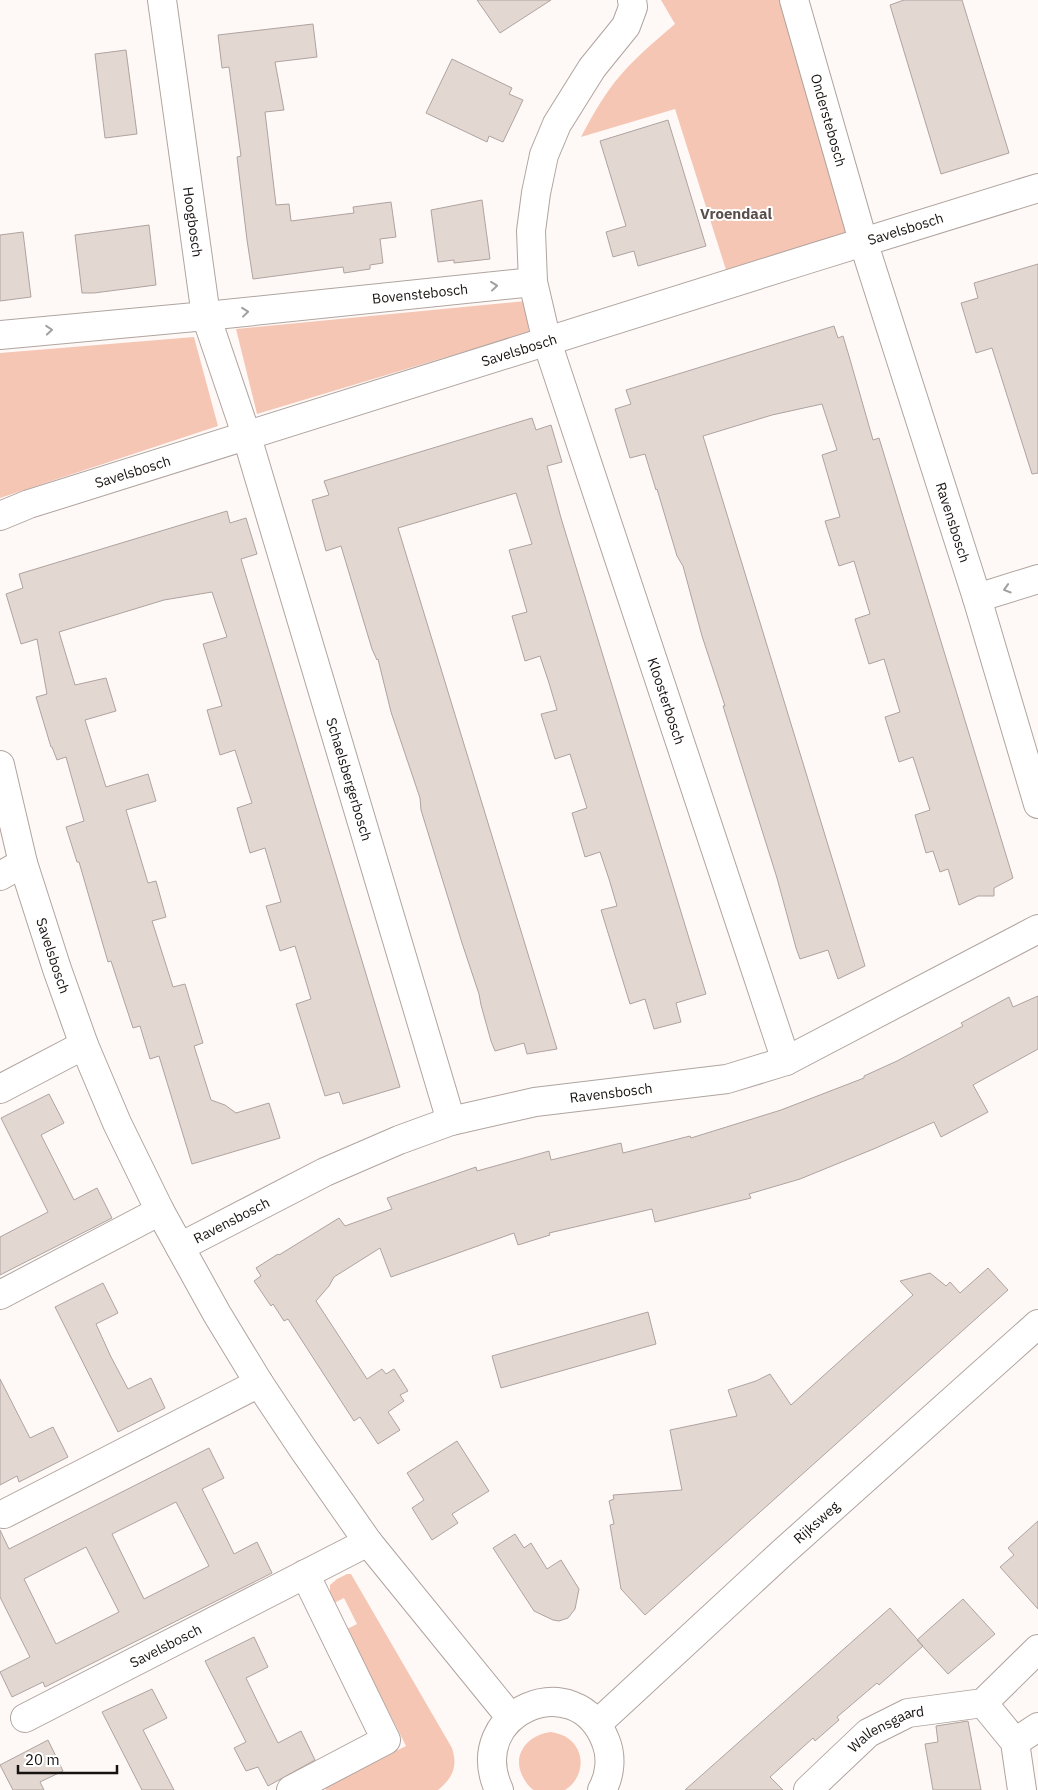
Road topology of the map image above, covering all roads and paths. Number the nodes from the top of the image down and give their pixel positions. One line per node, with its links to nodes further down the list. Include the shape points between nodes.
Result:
1 (162, 0): 7 (street, Hoogbosch)
2 (632, 0): 6 (street, via 633,7 626,26 592,68 557,124 544,155 531,232)
3 (794, 0): 5 (street, Onderstebosch)
4 (1038, 188): 5 (street, Savelsbosch)
5 (863, 241): 9 (street, Savelsbosch); 13 (street, Ravensbosch)
6 (533, 282): 7 (street, Bovenstebosch, one-way to 6); 9 (street, Kloosterbosch)
7 (206, 316): 8 (street, Bovenstebosch, one-way to 7); 10 (street, Hoogbosch)
8 (0, 335)
9 (547, 342): 10 (street, Savelsbosch); 19 (street, Kloosterbosch)
10 (247, 437): 11 (street, Savelsbosch, via 29,504); 21 (street, Schaelsbergerbosch)
11 (0, 516)
12 (1038, 580): 13 (street, one-way to 13)
13 (977, 598): 15 (street, Ravensbosch)
14 (0, 765): 16 (street, Savelsbosch)
15 (1038, 804)
16 (12, 870): 18 (street, Savelsbosch, via 57,969)
17 (1038, 929): 19 (street, Ravensbosch)
18 (84, 1045): 20 (street); 22 (street, Savelsbosch)
19 (786, 1061): 21 (street, Ravensbosch, via 727,1079 534,1102)
20 (0, 1088)
21 (451, 1121): 23 (street, Ravensbosch, via 325,1172)
22 (160, 1211): 23 (street, Savelsbosch); 24 (street)
23 (180, 1248): 26 (street, Savelsbosch)
24 (0, 1295)
25 (1038, 1324): 34 (street, Rijksweg)
26 (259, 1383): 27 (street); 28 (street, Savelsbosch)
27 (4, 1514)
28 (368, 1542): 29 (street, Savelsbosch); 33 (street, Savelsbosch)
29 (305, 1574): 32 (street, Savelsbosch); 37 (street, via 386,1740)
30 (1038, 1649): 31 (street)
31 (983, 1703): 36 (street); 40 (street, Wallensgaard, via 908,1713 868,1734)
32 (25, 1718)
33 (510, 1718): 34 (street, via 529,1706 559,1702 584,1712); 38 (street, via 494,1742 494,1779)
34 (597, 1724): 39 (street, via 608,1745 610,1763)
35 (1038, 1727): 36 (street)
36 (1015, 1742): 41 (street)
37 (290, 1790)
38 (499, 1790)
39 (602, 1790)
40 (808, 1790)
41 (1022, 1790)

